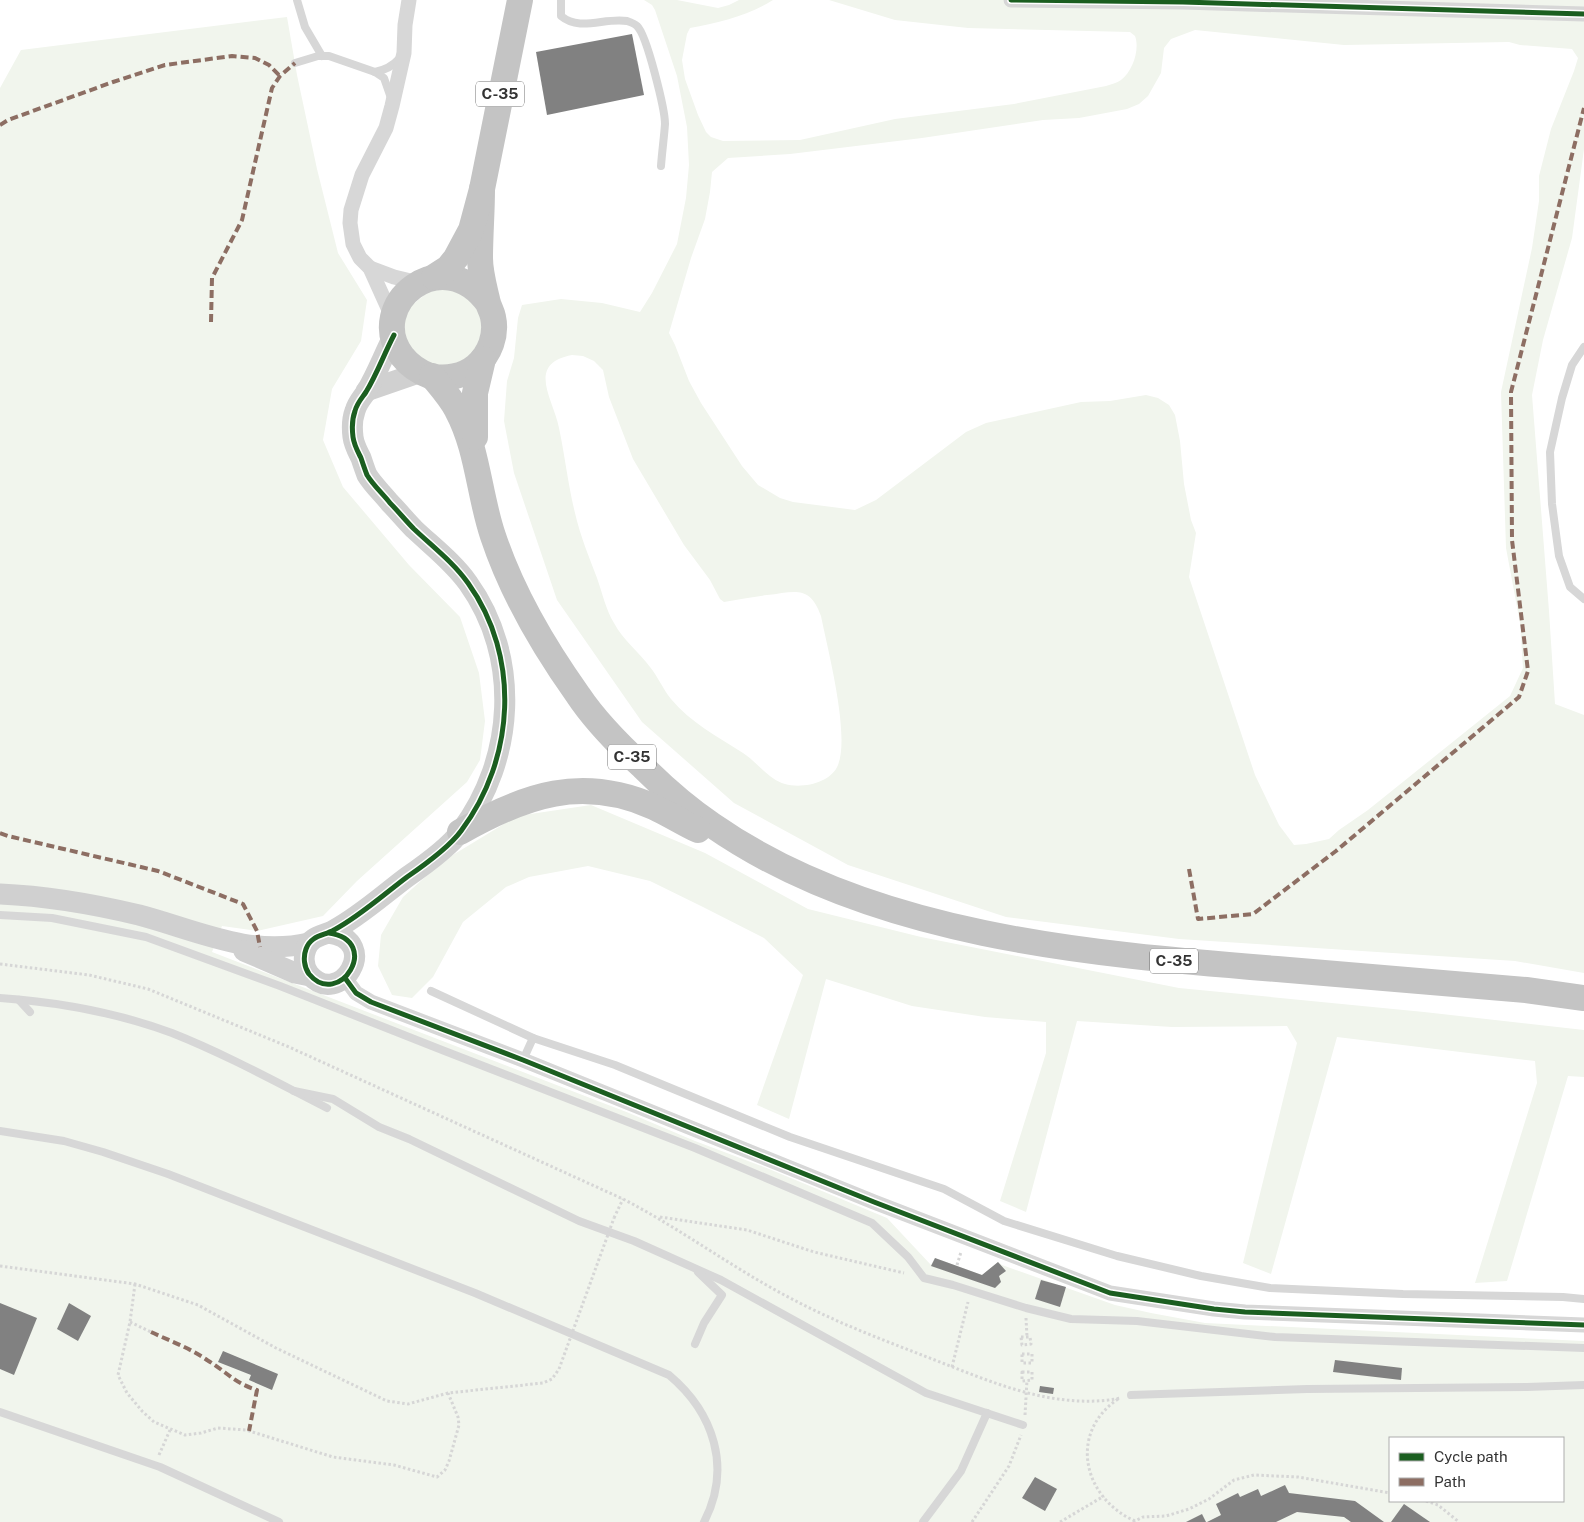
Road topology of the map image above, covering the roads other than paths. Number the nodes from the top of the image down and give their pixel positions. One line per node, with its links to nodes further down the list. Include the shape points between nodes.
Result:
1 (297, 0): 10 (lane, via 305,27)
2 (398, 0): 8 (street)
3 (409, 0): 8 (street)
4 (520, 0): 15 (highway, C-35)
5 (561, 0): 14 (lane, via 561,16 567,22 580,24 617,20 638,26 658,87 665,123)
6 (1011, 0): 7 (street)
7 (1584, 14)
8 (404, 25): 9 (street)
9 (404, 53): 12 (lane, via 394,65); 13 (street)
10 (322, 56): 11 (lane); 12 (lane)
11 (295, 63)
12 (376, 72): 13 (lane, via 384,78)
13 (392, 106): 16 (street, via 386,128 362,175 351,210 353,244)
14 (661, 166)
15 (482, 189): 17 (highway, C-35, via 465,244 448,268); 18 (highway, C-35, via 480,258)
16 (370, 268): 17 (street, via 399,278); 19 (street)
17 (426, 280): 18 (highway, C-35, via 450,277 465,281); 19 (highway, C-35, via 402,298 396,309)
18 (488, 303): 21 (highway, C-35, via 494,328 491,344)
19 (394, 328): 22 (highway, C-35, via 400,353 413,367); 23 (street)
20 (1584, 347): 25 (lane, via 1572,365 1550,452 1552,504 1560,556 1570,587)
21 (483, 359): 22 (highway, via 471,370 456,376 440,378); 24 (highway, C-35, via 475,393)
22 (426, 374): 23 (street); 24 (highway, C-35, via 457,408)
23 (366, 391): 26 (street, via 359,401 352,425 353,440 368,475 414,529 445,557 468,584 481,605 499,649 505,716 501,745 489,783)
24 (475, 461): 27 (highway, C-35, via 492,532 504,565 542,642 579,697 608,733 673,796 712,826)
25 (1584, 599)
26 (460, 832): 27 (highway, via 492,814 540,796 568,790 597,791 653,807); 29 (street)
27 (776, 864): 39 (highway, C-35, via 827,888 863,900 939,923 1019,940 1153,959)
28 (0, 894): 32 (street, via 94,904)
29 (379, 898): 31 (street); 34 (street, via 354,930)
30 (0, 915): 51 (lane, via 52,918 146,937 280,986 695,1148 872,1223 908,1257 924,1278 1026,1308 1070,1319 1137,1321 1274,1337)
31 (328, 933): 33 (street); 34 (street, via 344,938)
32 (223, 941): 33 (street, via 274,948); 35 (street, via 295,973)
33 (309, 943): 35 (street, via 304,963)
34 (350, 944): 36 (street, via 354,966)
35 (310, 976): 36 (street, via 331,984)
36 (345, 978): 43 (street, via 356,993 371,1002)
37 (431, 991): 42 (lane)
38 (0, 998): 40 (lane)
39 (1584, 998)
40 (20, 1000): 41 (lane); 44 (lane, via 99,1012 172,1033)
41 (30, 1012)
42 (533, 1038): 43 (lane); 48 (lane, via 615,1065 790,1137 944,1189 1004,1220 1117,1256 1270,1288)
43 (523, 1060): 49 (street, via 1110,1293 1245,1312)
44 (294, 1091): 45 (lane); 47 (lane, via 333,1099 379,1127 579,1221)
45 (328, 1108)
46 (0, 1131): 58 (lane, via 64,1141 168,1174 474,1293 669,1375 701,1410 716,1453 718,1482)
47 (690, 1266): 50 (lane, via 722,1294); 55 (lane, via 926,1393)
48 (1584, 1299)
49 (1584, 1326)
50 (695, 1344)
51 (1584, 1348)
52 (1584, 1385): 53 (lane)
53 (1131, 1395)
54 (0, 1412): 57 (lane, via 160,1467)
55 (987, 1413): 56 (lane); 59 (lane, via 961,1471)
56 (1023, 1425)
57 (279, 1522)
58 (704, 1522)
59 (923, 1522)

